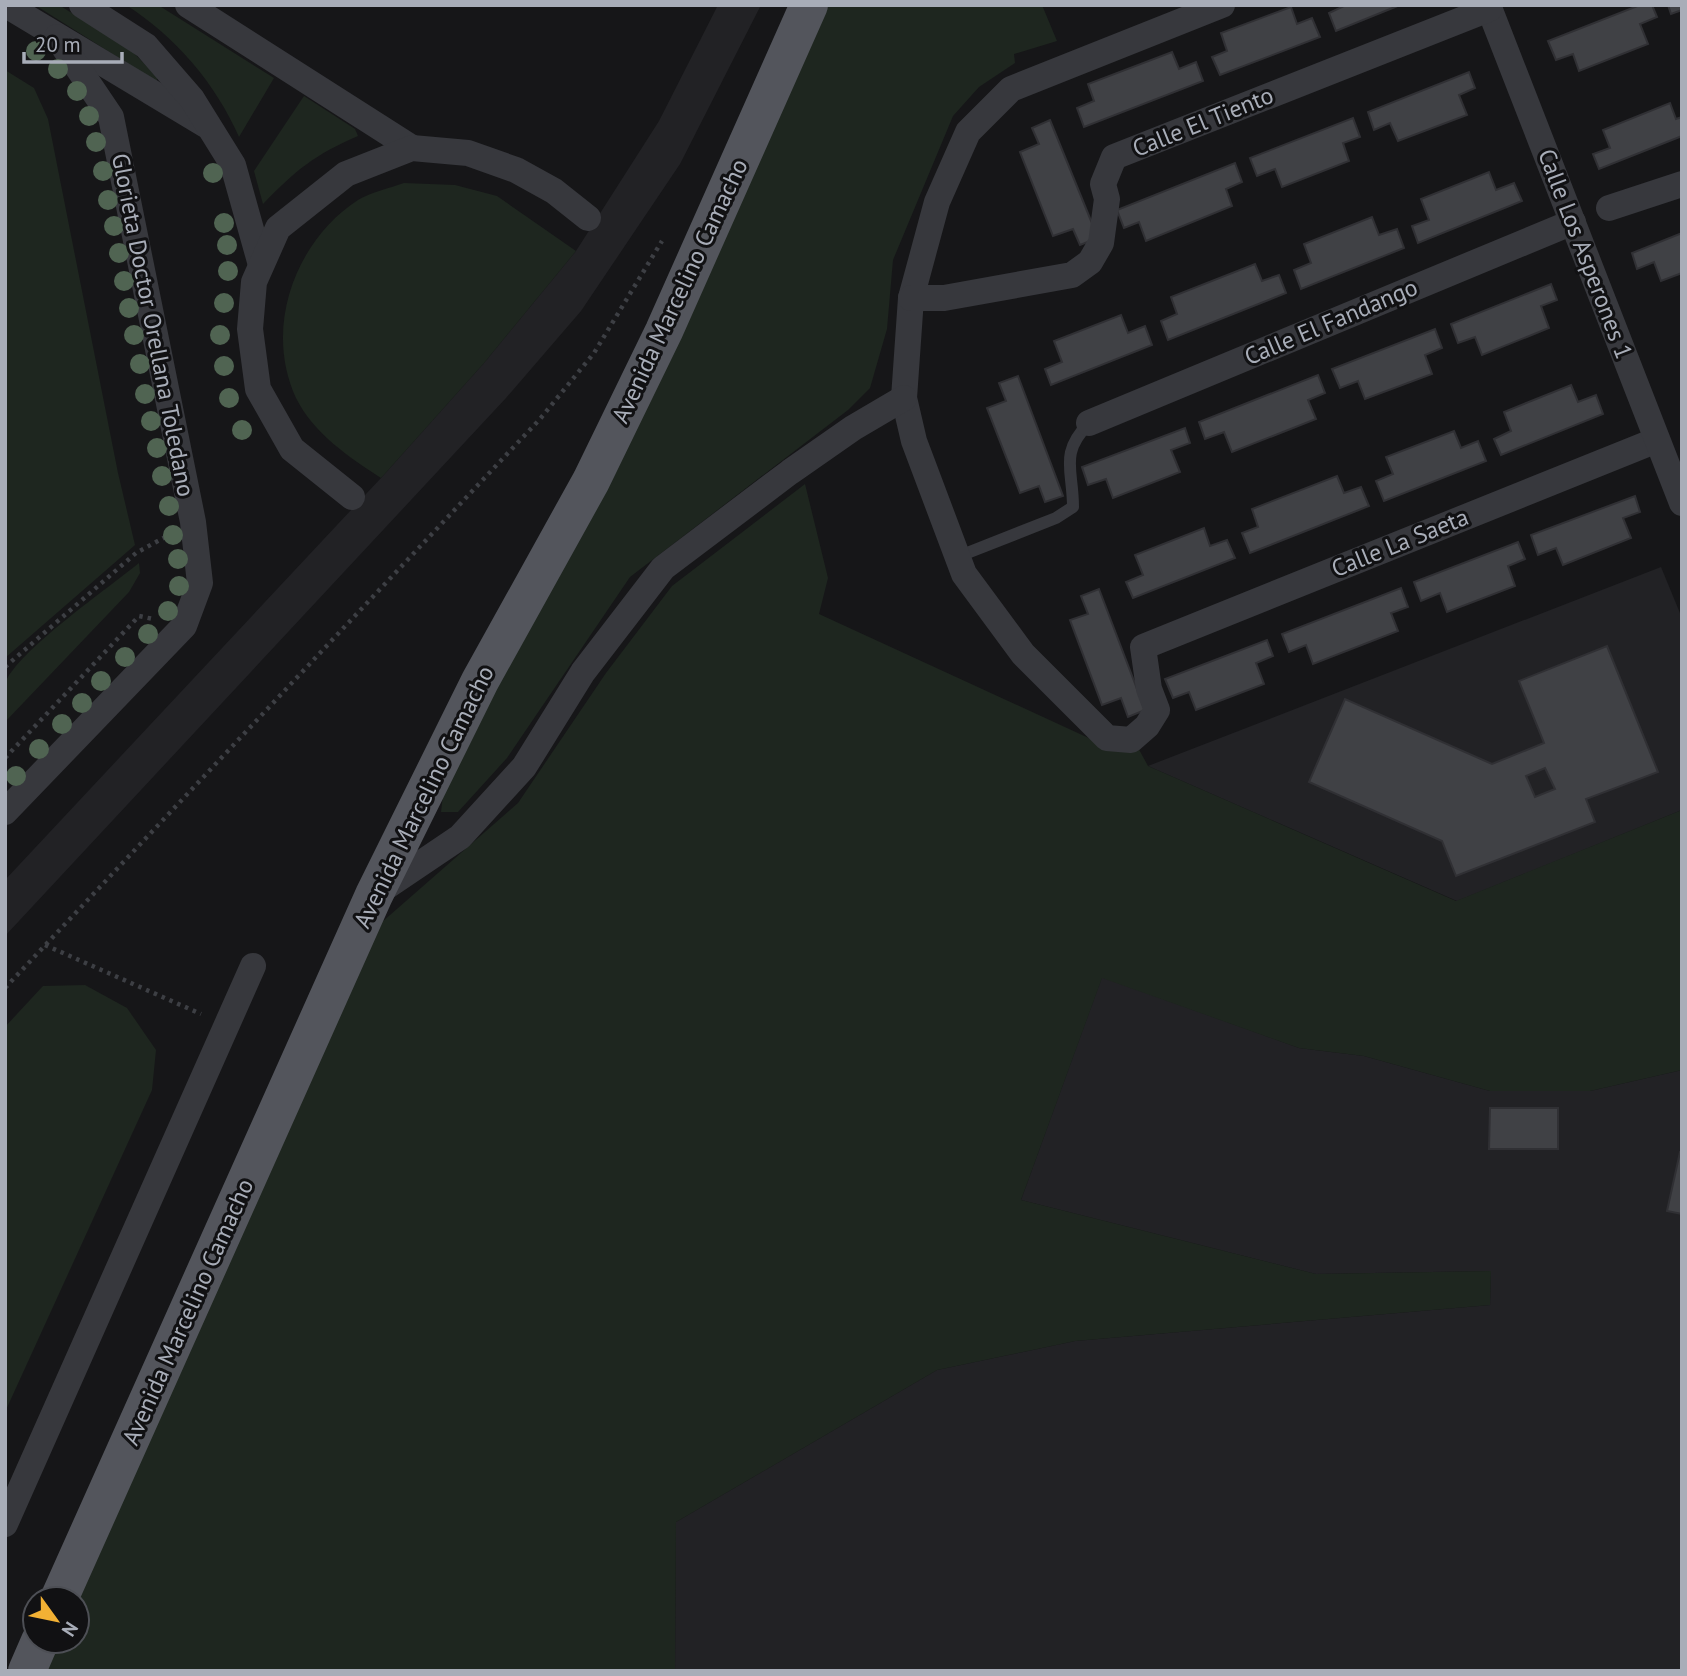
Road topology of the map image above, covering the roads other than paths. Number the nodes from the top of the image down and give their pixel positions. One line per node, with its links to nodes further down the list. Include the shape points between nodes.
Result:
1 (6, 5): 7 (street)
2 (82, 5): 8 (street, via 146,46 192,99)
3 (188, 5): 9 (street)
4 (809, 5): 23 (main road, Avenida Marcelino Camacho, via 658,344 591,481 480,681)
5 (1222, 5): 15 (street, via 1011,89 968,132 937,202)
6 (1488, 7): 13 (street, Calle Los Asperones 1); 15 (street, Calle El Tiento, via 1114,157 1104,184 1107,199 1101,243 1090,262 1072,275 944,298)
7 (57, 37): 8 (street); 22 (street, Glorieta Doctor Orellana Toledano, via 111,117 193,522 200,583 184,626)
8 (211, 129): 14 (street, via 233,165)
9 (412, 148): 12 (street, via 468,153 516,170 554,191); 14 (street, via 346,174 278,228)
10 (1682, 184): 11 (street)
11 (1609, 208)
12 (588, 218)
13 (1573, 222): 17 (street, Calle El Fandango); 18 (street, Calle Los Asperones 1)
14 (261, 265): 19 (street, via 254,282 250,329 258,389 292,449)
15 (911, 298): 16 (street)
16 (904, 398): 21 (street, via 914,441); 23 (street, via 822,450 663,568 583,672 524,767 460,837)
17 (1089, 423): 21 (lane, via 1074,439 1069,454 1073,508)
18 (1657, 440): 20 (street, Calle Los Asperones 1); 21 (street, Calle La Saeta, via 1143,647 1157,710 1130,740 1107,738 1023,654 964,574)
19 (352, 497)
20 (1682, 503)
21 (957, 557)
22 (5, 812)
23 (374, 895): 26 (main road, Avenida Marcelino Camacho)
24 (253, 966): 25 (street)
25 (5, 1524)
26 (65, 1585)

